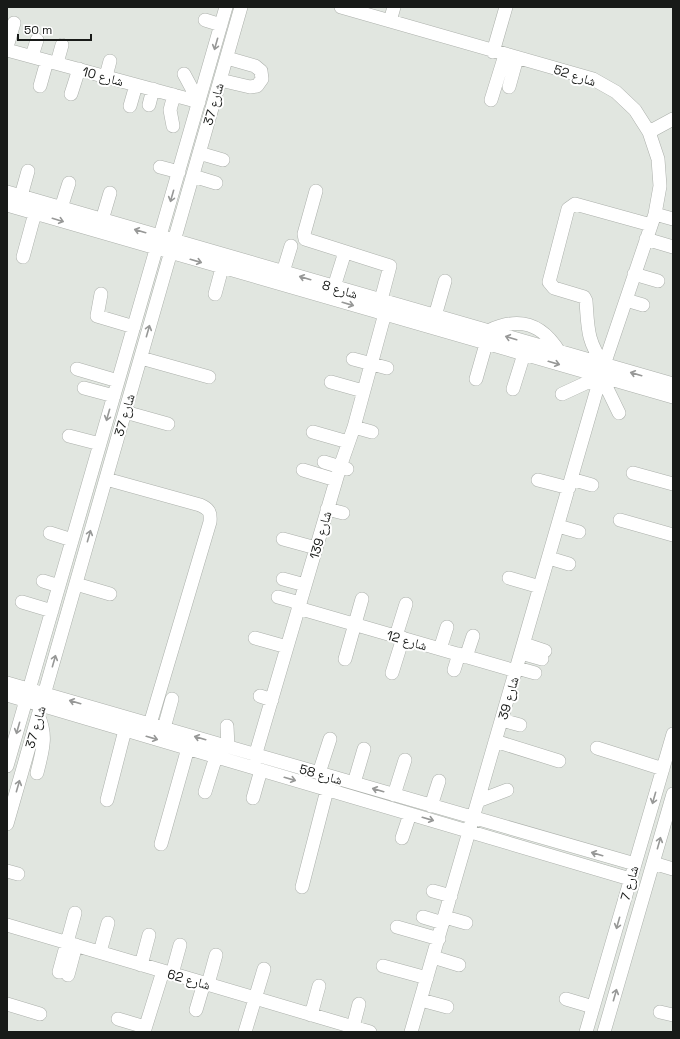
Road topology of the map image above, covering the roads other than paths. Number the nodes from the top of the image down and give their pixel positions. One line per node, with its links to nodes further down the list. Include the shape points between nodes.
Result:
1 (226, 7): 9 (street, شارع 37)
2 (241, 7): 15 (street, شارع 37)
3 (341, 7): 7 (street, شارع 52)
4 (394, 7): 7 (street)
5 (506, 7): 13 (street)
6 (204, 20): 9 (street)
7 (390, 21): 13 (street, شارع 52)
8 (14, 23): 12 (street)
9 (221, 25): 29 (street, شارع 37, one-way to 29)
10 (37, 40): 14 (street)
11 (62, 45): 17 (street)
12 (7, 48): 14 (street, شارع 10)
13 (505, 55): 24 (street); 28 (street); 34 (street, شارع 52, via 593,79 616,92 635,110)
14 (32, 56): 17 (street, شارع 10)
15 (226, 58): 21 (street, شارع 37); 21 (street, via 255,66 261,71 262,79 257,86 250,87)
16 (110, 61): 20 (street)
17 (52, 62): 18 (street, شارع 10); 23 (street)
18 (79, 69): 20 (street, شارع 10); 26 (street)
19 (184, 74): 29 (street)
20 (106, 76): 22 (street, شارع 10)
21 (220, 80): 35 (street, شارع 37)
22 (136, 85): 25 (street, شارع 10); 31 (street)
23 (40, 86)
24 (509, 87)
25 (153, 89): 27 (street, شارع 10); 30 (street)
26 (72, 94)
27 (174, 95): 29 (street, شارع 10); 33 (street, via 170,110)
28 (492, 100)
29 (199, 102): 39 (street, شارع 37)
30 (149, 105)
31 (130, 106)
32 (673, 119): 34 (street)
33 (173, 126)
34 (650, 132): 52 (street, شارع 52, via 658,159 660,186)
35 (199, 153): 36 (street); 40 (street, شارع 37)
36 (223, 160)
37 (160, 167): 39 (street)
38 (28, 171): 46 (street)
39 (179, 172): 54 (street, شارع 37, one-way to 54)
40 (193, 176): 42 (street); 56 (street, شارع 37)
41 (69, 183): 48 (street)
42 (216, 183)
43 (316, 191): 58 (street, via 304,237 306,240)
44 (7, 192): 46 (street, شارع 8)
45 (106, 193): 50 (street)
46 (21, 196): 48 (street, شارع 8)
47 (7, 205): 49 (street, شارع 8)
48 (61, 208): 50 (street, شارع 8)
49 (35, 213): 54 (street, شارع 8, one-way to 54); 59 (street)
50 (98, 219): 54 (street, شارع 8, one-way to 50)
51 (673, 219): 52 (street)
52 (653, 220): 53 (street, شارع 52); 81 (street, via 575,204 568,209 549,282 554,288 584,297 590,339)
53 (646, 239): 57 (street); 62 (street, شارع 52)
54 (158, 243): 56 (street, شارع 8); 72 (street, شارع 37)
55 (291, 246): 61 (street)
56 (172, 247): 60 (street, شارع 8, one-way to 60); 61 (street, شارع 8); 76 (street, شارع 37, one-way to 56)
57 (673, 247)
58 (345, 252): 65 (street); 69 (street, شارع 139, via 387,265)
59 (23, 257)
60 (222, 268): 67 (street); 69 (street, شارع 8, one-way to 69)
61 (283, 272): 65 (street, شارع 8, one-way to 61)
62 (634, 274): 64 (street); 68 (street, شارع 52)
63 (445, 281): 71 (street)
64 (658, 281)
65 (334, 287): 69 (street, شارع 8)
66 (102, 294): 72 (street, via 97,312)
67 (215, 294)
68 (626, 300): 70 (street); 81 (street, شارع 52)
69 (382, 304): 71 (street, شارع 8); 73 (street, شارع 8); 78 (street, شارع 139)
70 (643, 305)
71 (435, 316): 73 (street, شارع 8)
72 (135, 323): 84 (street, شارع 37)
73 (487, 337): 74 (street, شارع 8, one-way to 73); 74 (street, via 501,325 515,322 529,325 547,336); 75 (street, شارع 8); 83 (street)
74 (560, 353): 81 (street, شارع 8)
75 (524, 354): 81 (street, شارع 8, one-way to 81); 88 (street)
76 (141, 358): 82 (street); 93 (street, شارع 37)
77 (353, 359): 78 (street)
78 (371, 364): 79 (street); 89 (street, شارع 139)
79 (387, 368)
80 (77, 369): 84 (street)
81 (603, 370): 86 (street, شارع 8, one-way to 81); 90 (street); 92 (street, شارع 8); 94 (street); 109 (street, شارع 39)
82 (209, 377)
83 (476, 379)
84 (118, 381): 91 (street, شارع 37)
85 (331, 382): 89 (street)
86 (673, 384)
87 (84, 388): 91 (street)
88 (513, 389)
89 (363, 391): 96 (street, شارع 139)
90 (562, 394)
91 (114, 396): 101 (street, شارع 37, one-way to 101)
92 (673, 397)
93 (125, 412): 95 (street); 106 (street, شارع 37)
94 (619, 413)
95 (168, 424)
96 (354, 426): 98 (street); 100 (street, شارع 139)
97 (313, 432): 100 (street)
98 (372, 432)
99 (69, 436): 101 (street)
100 (348, 442): 103 (street, شارع 139)
101 (100, 444): 120 (street, شارع 37)
102 (324, 462): 103 (street)
103 (344, 468): 107 (street, شارع 139)
104 (303, 470): 107 (street)
105 (633, 473): 110 (street)
106 (106, 479): 127 (street, شارع 37, one-way to 106); 159 (street, via 200,505 207,508 211,514)
107 (336, 480): 112 (street, شارع 139)
108 (538, 480): 109 (street)
109 (570, 483): 111 (street); 115 (street, شارع 39)
110 (673, 484)
111 (592, 485)
112 (327, 509): 113 (street); 121 (street, شارع 139)
113 (343, 513)
114 (620, 520): 118 (street)
115 (558, 526): 116 (street); 122 (street, شارع 39)
116 (579, 532)
117 (50, 534): 120 (street)
118 (673, 536)
119 (283, 539): 121 (street)
120 (72, 540): 129 (street, شارع 37)
121 (316, 548): 128 (street, شارع 139)
122 (549, 558): 123 (street); 130 (street, شارع 39)
123 (569, 564)
124 (509, 578): 130 (street)
125 (283, 579): 128 (street)
126 (43, 581): 129 (street)
127 (76, 584): 131 (street); 157 (street, شارع 37, one-way to 127)
128 (305, 585): 136 (street, شارع 139)
129 (59, 586): 137 (street, شارع 37)
130 (540, 587): 145 (street, شارع 39)
131 (110, 594)
132 (278, 597): 136 (street, شارع 12)
133 (362, 599): 138 (street)
134 (22, 602): 137 (street)
135 (406, 604): 141 (street)
136 (299, 606): 138 (street, شارع 12); 143 (street, شارع 139)
137 (52, 611): 155 (street, شارع 37)
138 (358, 625): 141 (street, شارع 12); 148 (street)
139 (447, 627): 144 (street)
140 (473, 636): 146 (street)
141 (400, 637): 144 (street, شارع 12); 151 (street)
142 (255, 638): 143 (street)
143 (287, 647): 171 (street, شارع 139, via 266,698)
144 (440, 649): 146 (street, شارع 12)
145 (522, 649): 147 (street); 149 (street, شارع 39)
146 (463, 655): 149 (street, شارع 12); 150 (street)
147 (544, 655)
148 (348, 659)
149 (516, 669): 152 (street, شارع 12); 158 (street, شارع 39)
150 (454, 670)
151 (392, 673)
152 (535, 673)
153 (7, 683): 155 (street, شارع 58)
154 (7, 695): 155 (street, شارع 58)
155 (28, 695): 157 (street, شارع 58); 174 (street, شارع 37, one-way to 174)
156 (172, 699): 162 (street)
157 (41, 705): 159 (street, شارع 58, one-way to 157); 163 (street, شارع 58); 178 (street, via 44,743); 192 (street, شارع 37, one-way to 157)
158 (502, 720): 160 (street); 166 (street, شارع 39)
159 (150, 724): 162 (street, شارع 58)
160 (520, 725)
161 (227, 726): 169 (street)
162 (164, 728): 169 (street, شارع 58, one-way to 162)
163 (125, 730): 167 (street, شارع 58, one-way to 167); 187 (street)
164 (673, 734): 176 (street, شارع 7)
165 (326, 738): 177 (street)
166 (496, 742): 173 (street); 188 (street, شارع 39)
167 (188, 748): 169 (street, شارع 58); 195 (street)
168 (597, 748): 176 (street)
169 (221, 749): 171 (street, شارع 58); 175 (street, شارع 58); 183 (street)
170 (364, 749): 180 (street)
171 (256, 755): 175 (street, شارع 139); 177 (street, شارع 58)
172 (405, 760): 185 (street)
173 (559, 761)
174 (7, 766)
175 (257, 769): 181 (street, شارع 58, one-way to 181); 186 (street, شارع 139)
176 (662, 769): 197 (street, شارع 7, one-way to 197)
177 (316, 772): 180 (street, شارع 58)
178 (37, 773)
179 (439, 781): 189 (street)
180 (354, 783): 185 (street, شارع 58, one-way to 180)
181 (327, 790): 190 (street, شارع 58); 200 (street)
182 (507, 790): 188 (street)
183 (206, 792)
184 (673, 794): 196 (street, شارع 7, one-way to 184)
185 (394, 795): 189 (street, شارع 58)
186 (253, 798)
187 (107, 800)
188 (478, 801): 191 (street, شارع 39)
189 (431, 806): 191 (street, شارع 58)
190 (410, 814): 193 (street, شارع 58, one-way to 193); 194 (street)
191 (474, 818): 193 (street, شارع 39); 197 (street, شارع 58, one-way to 191)
192 (7, 824)
193 (470, 832): 199 (street, شارع 58); 202 (street, شارع 39)
194 (402, 838)
195 (161, 844)
196 (653, 863): 198 (street); 245 (street, شارع 7, one-way to 196)
197 (635, 864): 199 (street, شارع 7)
198 (673, 869)
199 (630, 879): 231 (street, شارع 7, one-way to 231)
200 (302, 887)
201 (433, 891): 202 (street)
202 (451, 896): 205 (street, شارع 39)
203 (75, 913): 212 (street)
204 (423, 917): 205 (street)
205 (444, 920): 207 (street); 211 (street, شارع 39)
206 (108, 923): 214 (street)
207 (466, 923)
208 (7, 925): 212 (street, شارع 62)
209 (396, 927): 211 (street)
210 (148, 935): 217 (street)
211 (438, 939): 216 (street, شارع 39)
212 (71, 944): 214 (street, شارع 62); 222 (street)
213 (180, 945): 221 (street)
214 (100, 952): 217 (street, شارع 62)
215 (216, 955): 224 (street)
216 (433, 957): 218 (street); 223 (street, شارع 39)
217 (139, 964): 221 (street, شارع 62)
218 (459, 965)
219 (383, 966): 223 (street)
220 (264, 969): 226 (street)
221 (167, 972): 224 (street, شارع 62); 240 (street)
222 (63, 974)
223 (427, 978): 228 (street, شارع 39)
224 (206, 984): 226 (street, شارع 62); 233 (street)
225 (319, 986): 236 (street)
226 (255, 998): 236 (street, شارع 62); 241 (street)
227 (566, 999): 231 (street)
228 (421, 1000): 232 (street); 243 (street, شارع 39)
229 (7, 1004): 235 (street)
230 (359, 1004): 239 (street)
231 (593, 1007): 244 (street, شارع 7)
232 (446, 1008)
233 (196, 1010)
234 (660, 1012): 237 (street)
235 (40, 1014)
236 (311, 1015): 239 (street, شارع 62)
237 (673, 1015)
238 (118, 1019): 240 (street)
239 (353, 1027): 242 (street, شارع 62)
240 (144, 1029)
241 (245, 1032)
242 (370, 1032)
243 (412, 1032)
244 (586, 1032)
245 (604, 1032)

